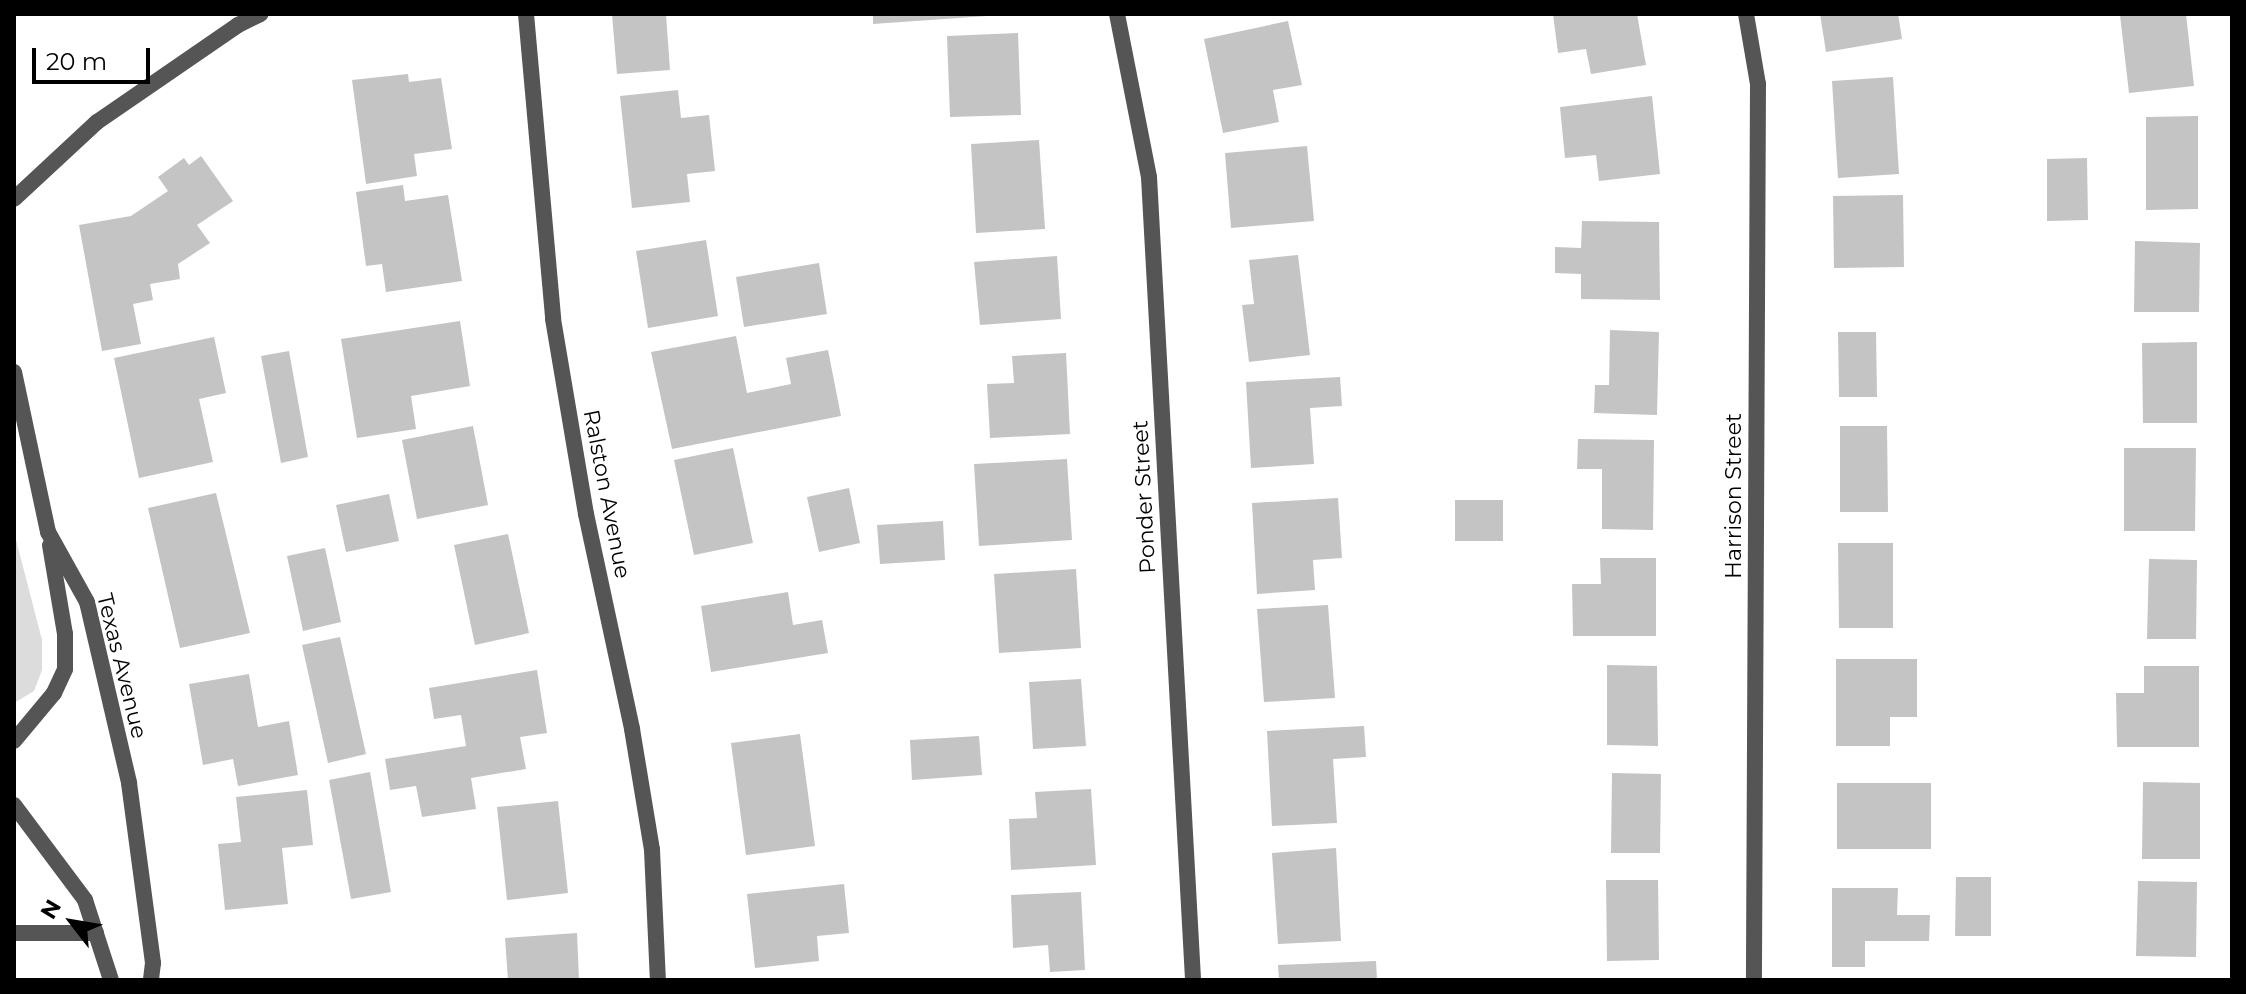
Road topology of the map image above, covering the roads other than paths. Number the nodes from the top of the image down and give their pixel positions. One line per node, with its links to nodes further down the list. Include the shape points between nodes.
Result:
1 (261, 14): 5 (street, via 97,122)
2 (526, 14): 14 (street, Ralston Avenue, via 553,319 647,819)
3 (1117, 14): 15 (street, Ponder Street, via 1149,177)
4 (1746, 14): 16 (street, Harrison Street, via 1758,84)
5 (14, 199)
6 (14, 372): 7 (street, Texas Avenue)
7 (48, 532): 8 (street, via 65,634 65,669 54,693); 13 (street, Texas Avenue, via 87,602 129,783)
8 (14, 741)
9 (14, 805): 11 (street, via 85,900)
10 (14, 933): 11 (street)
11 (96, 933): 12 (street)
12 (111, 980)
13 (151, 980)
14 (658, 980)
15 (1193, 980)
16 (1754, 980)

